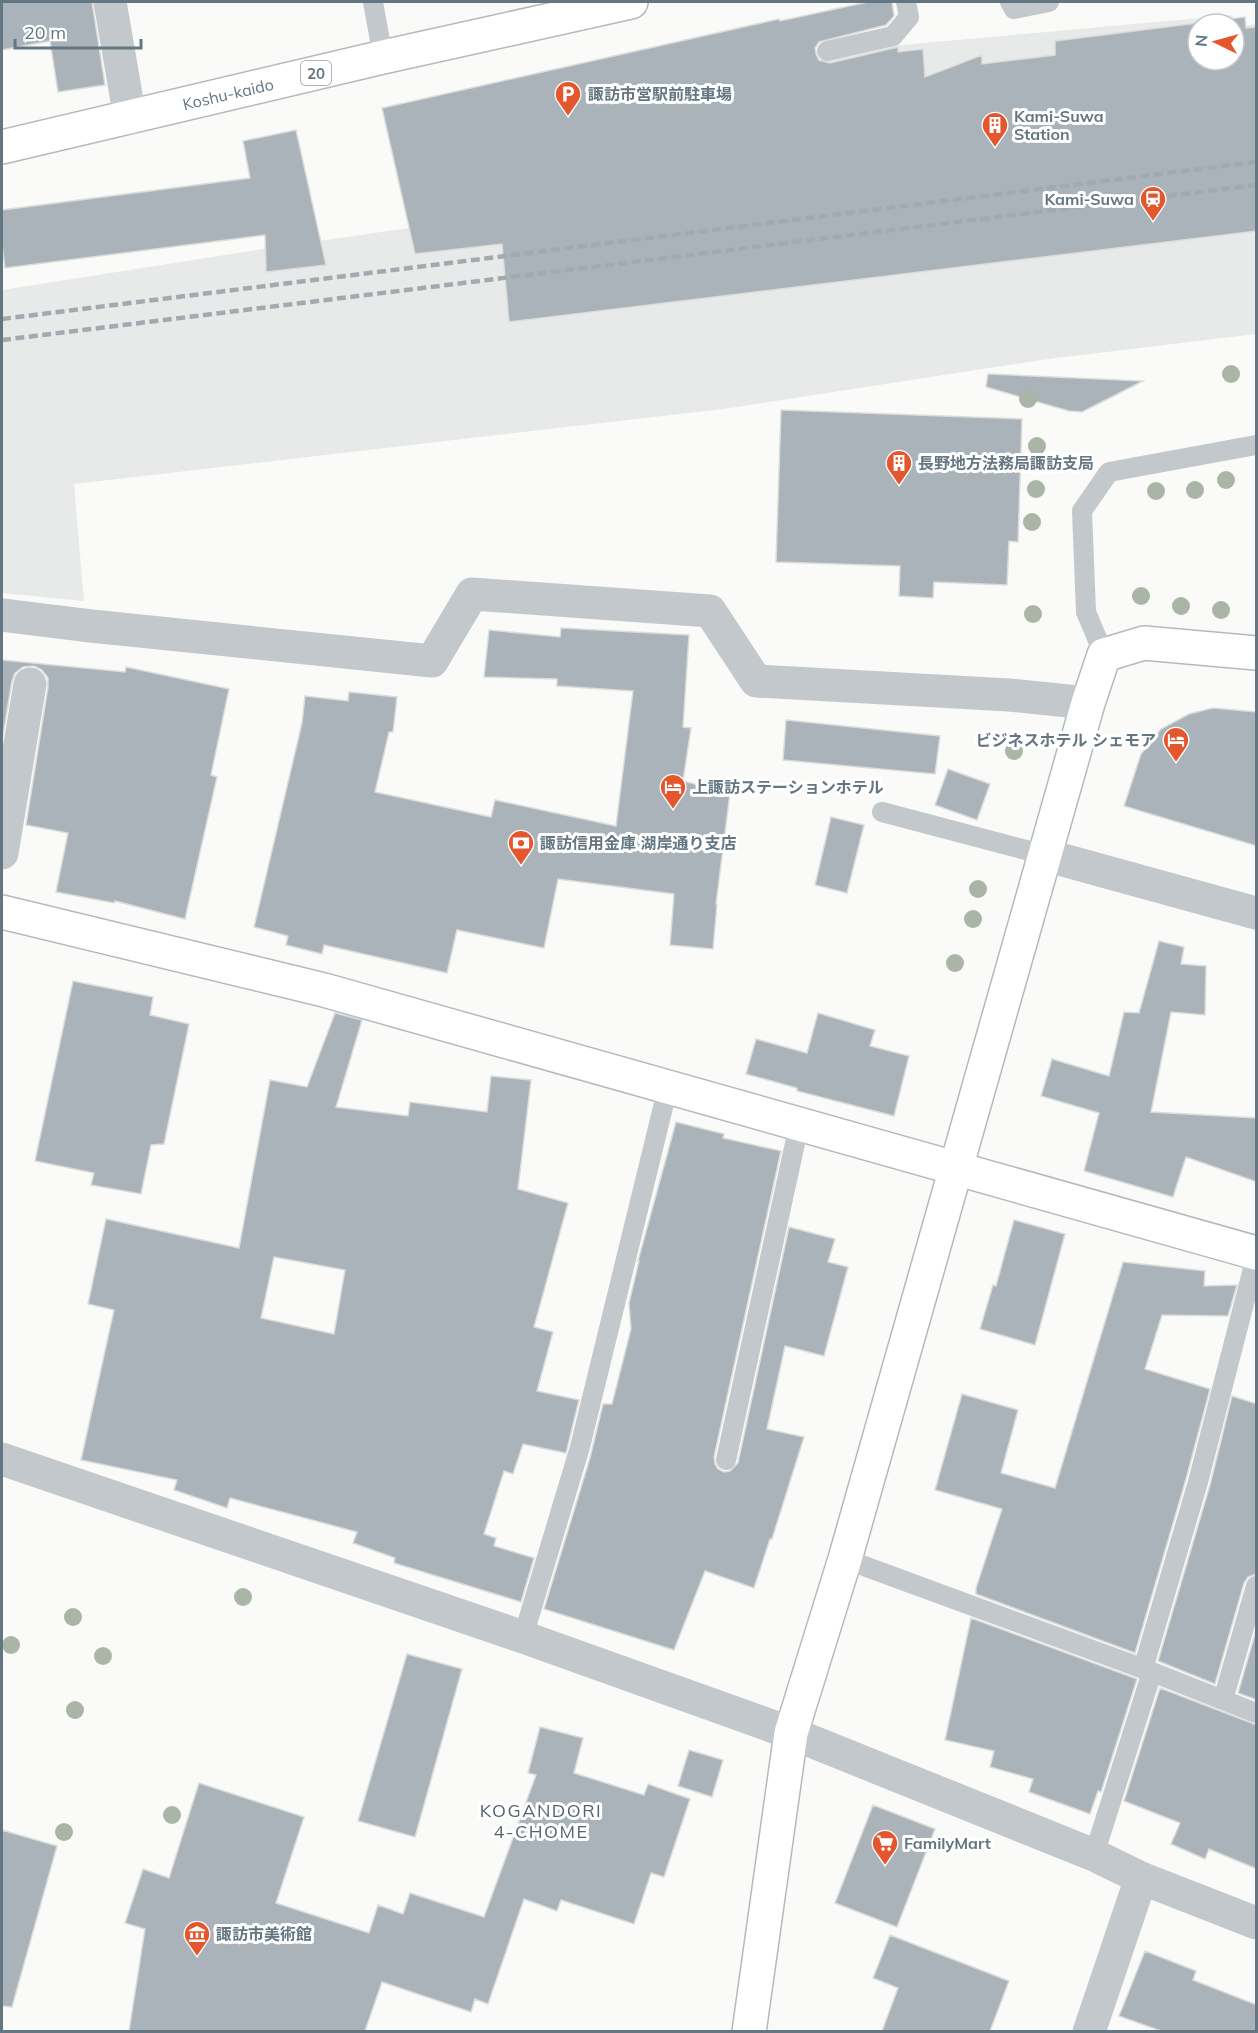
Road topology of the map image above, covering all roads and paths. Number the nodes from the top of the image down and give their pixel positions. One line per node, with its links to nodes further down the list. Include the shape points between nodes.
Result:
1 (110, 2): 10 (street)
2 (374, 2): 9 (lane)
3 (631, 2): 7 (main road, Koshu-kaido / 20)
4 (906, 2): 8 (lane, via 909,17 893,36)
5 (1010, 2): 6 (lane, via 1014,9)
6 (1049, 2)
7 (532, 12): 9 (main road, Koshu-kaido / 20)
8 (827, 51)
9 (383, 57): 10 (main road, Koshu-kaido / 20)
10 (130, 118): 11 (main road, Koshu-kaido / 20)
11 (2, 147)
12 (1257, 445): 15 (lane, via 1108,472 1082,511 1086,612)
13 (2, 615): 17 (street, via 432,660 472,594 710,611 756,681)
14 (1257, 653): 15 (main road, via 1144,643)
15 (1104, 655): 17 (main road)
16 (30, 684): 19 (street)
17 (1088, 703): 20 (main road)
18 (882, 812): 20 (lane)
19 (2, 853)
20 (1045, 855): 22 (street); 25 (main road)
21 (2, 912): 23 (main road, via 324,990)
22 (1257, 913)
23 (668, 1087): 24 (main road); 31 (lane, via 580,1447)
24 (799, 1125): 25 (main road); 28 (lane)
25 (957, 1170): 26 (main road); 29 (main road)
26 (1257, 1255): 32 (lane)
27 (2, 1459): 31 (street)
28 (726, 1460)
29 (845, 1559): 32 (lane); 35 (main road)
30 (1257, 1586): 33 (lane)
31 (523, 1637): 35 (street)
32 (1148, 1671): 33 (lane); 36 (lane)
33 (1223, 1700): 34 (lane)
34 (1257, 1713)
35 (791, 1733): 36 (street); 39 (main road)
36 (1094, 1855): 37 (street)
37 (1141, 1878): 38 (street); 40 (street)
38 (1257, 1923)
39 (748, 2031)
40 (1089, 2031)

